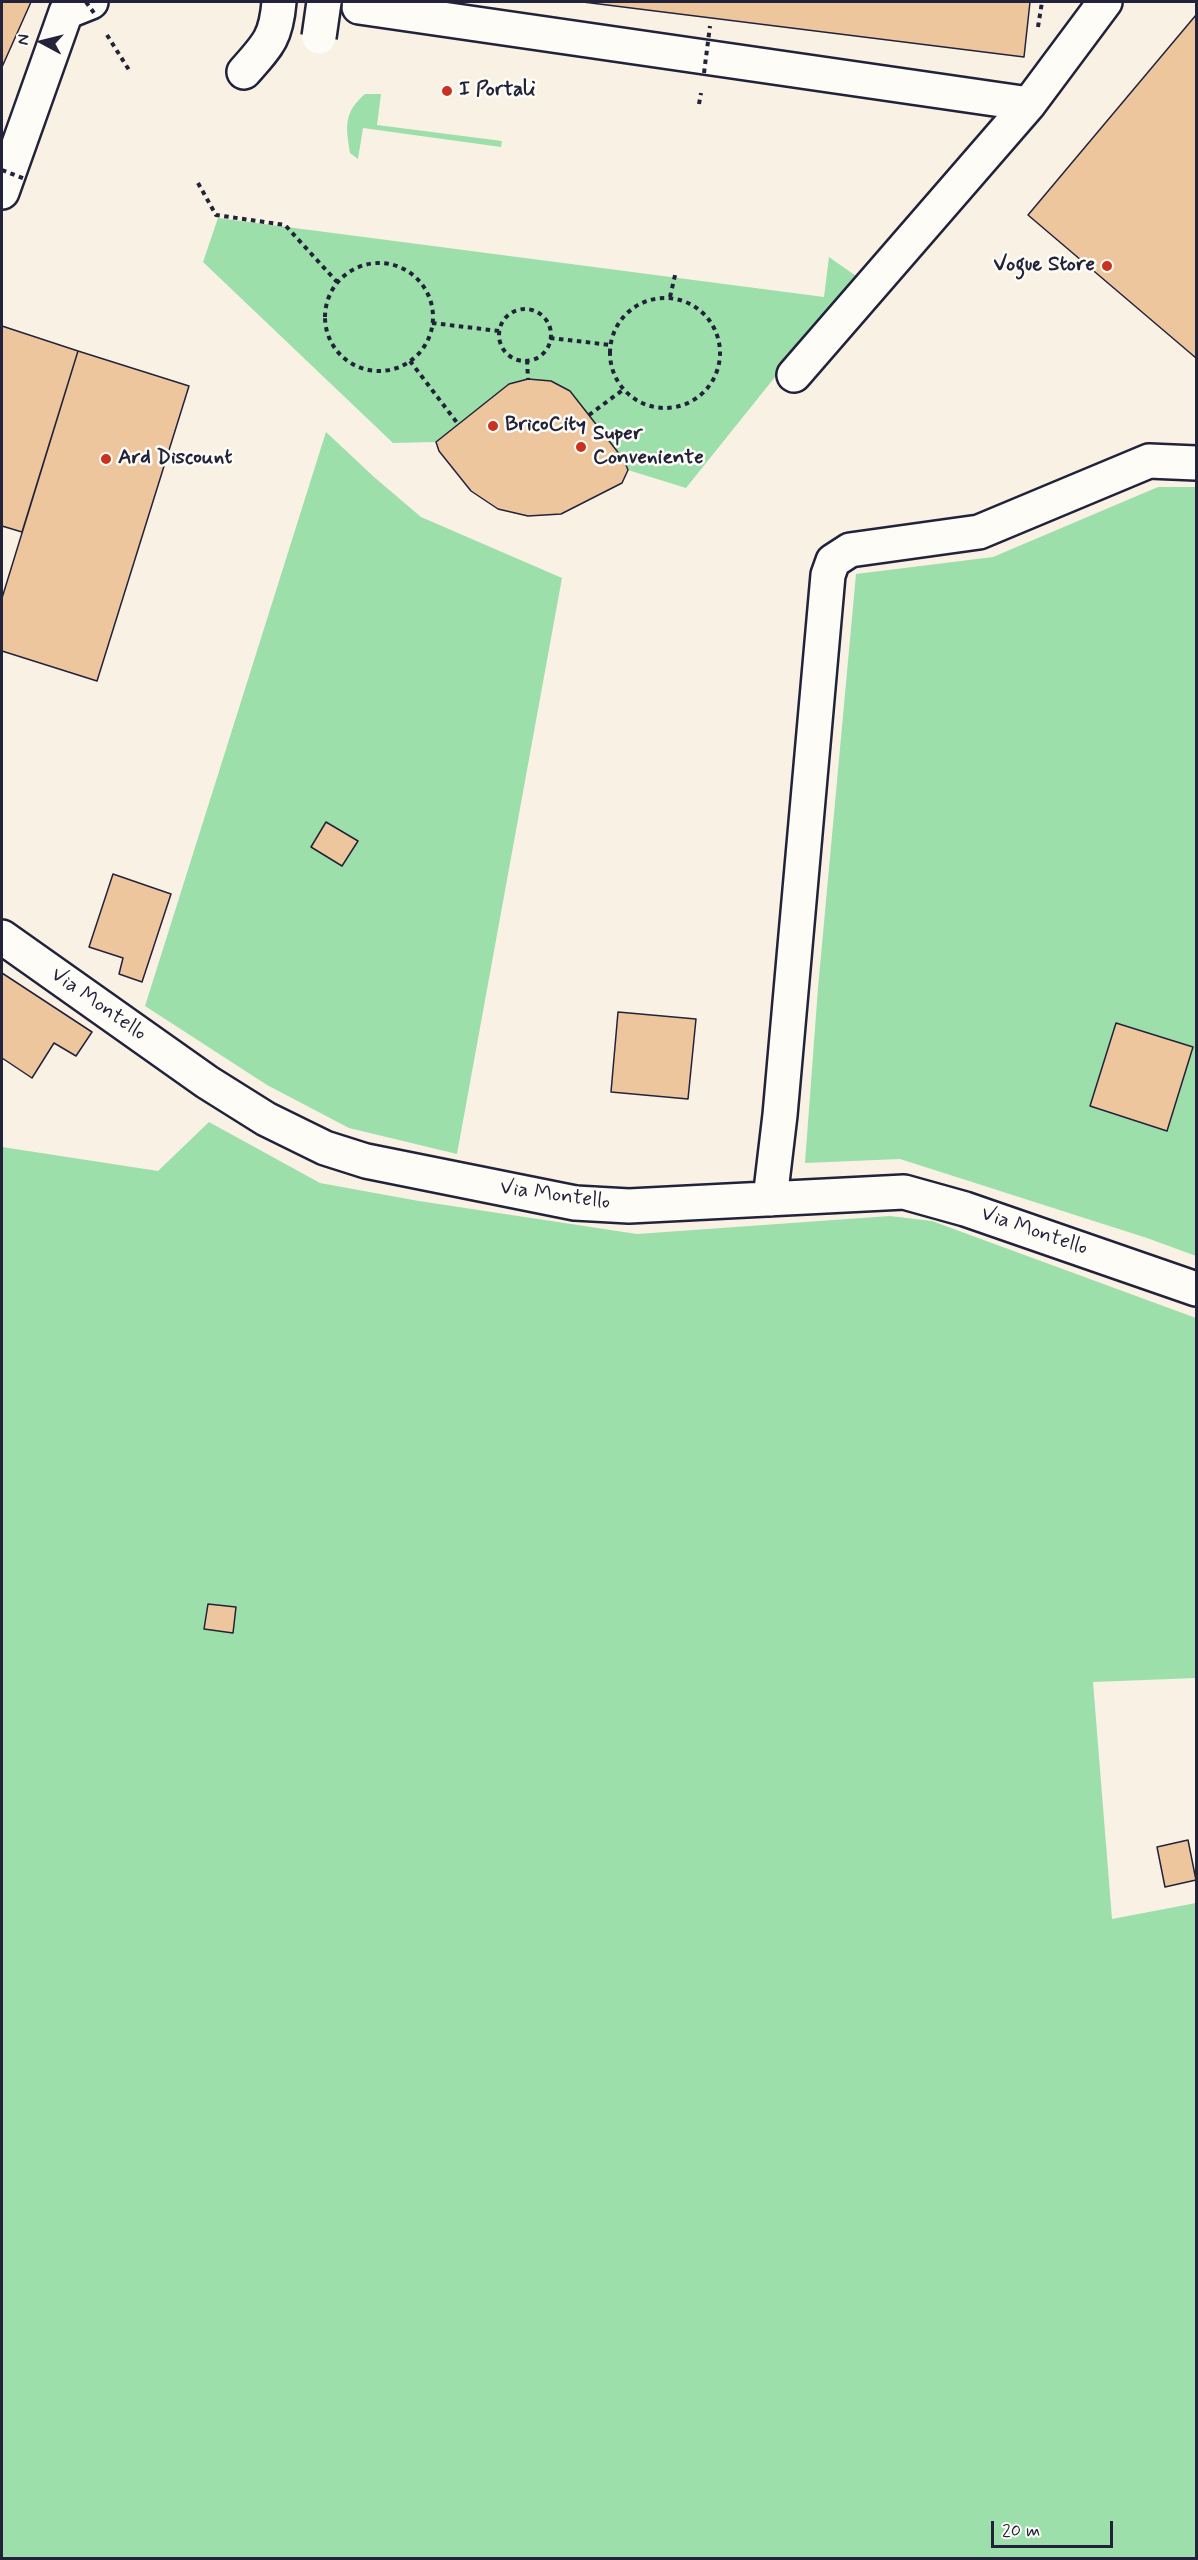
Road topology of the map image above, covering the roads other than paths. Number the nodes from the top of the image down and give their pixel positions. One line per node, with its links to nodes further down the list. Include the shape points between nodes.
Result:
1 (324, 2): 6 (street, bridge)
2 (1105, 2): 8 (street)
3 (360, 7): 8 (street)
4 (95, 13): 9 (street, via 66,12)
5 (278, 15): 7 (street, via 264,49)
6 (319, 37)
7 (244, 72)
8 (1029, 104): 10 (street)
9 (13, 186)
10 (794, 375)
11 (1197, 463): 13 (street, via 1149,461 980,532 850,550 833,561 828,575)
12 (2, 937): 13 (street, Via Montello, via 207,1082 266,1119 325,1148 366,1161 575,1203 629,1206)
13 (770, 1199): 14 (street, Via Montello, via 904,1192 965,1209)
14 (1197, 1289)

